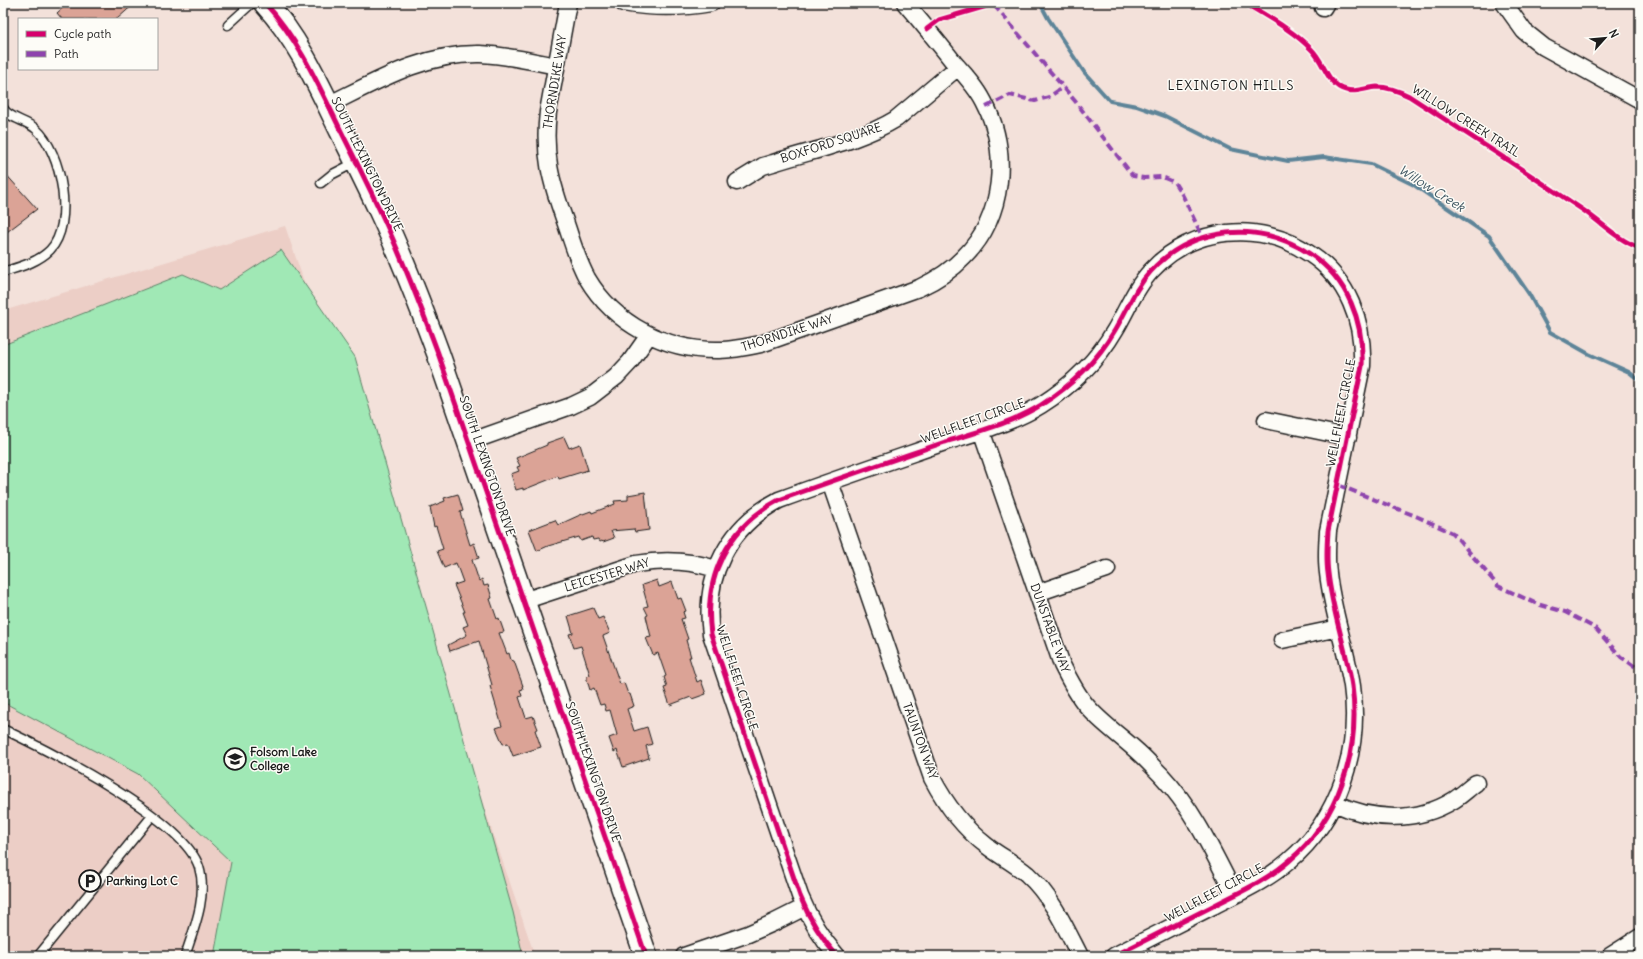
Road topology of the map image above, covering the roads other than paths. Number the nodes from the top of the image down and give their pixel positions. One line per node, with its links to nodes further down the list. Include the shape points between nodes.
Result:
1 (252, 3): 8 (lane)
2 (265, 3): 12 (street, SOUTH LEXINGTON DRIVE, via 295,42)
3 (568, 3): 9 (street, THORNDIKE WAY)
4 (623, 3): 5 (street, via 684,7)
5 (711, 3)
6 (905, 3): 10 (street, THORNDIKE WAY)
7 (1504, 3): 11 (street, via 1524,31 1544,47)
8 (228, 25)
9 (556, 66): 12 (street, via 500,55 440,57 401,69); 18 (street, THORNDIKE WAY, via 546,130 547,158 555,194 578,260 588,279 614,311)
10 (958, 68): 15 (street, BOXFORD SQUARE, via 885,126 862,136 763,166); 18 (street, THORNDIKE WAY, via 974,86 992,118 999,148 1000,173 998,191 986,226 965,257 936,280 919,288 761,344 741,348 699,350)
11 (1640, 100)
12 (328, 105): 14 (street, SOUTH LEXINGTON DRIVE)
13 (3, 108): 17 (lane, via 6,114 36,129 46,142 54,155 60,174 63,202 60,232 50,250 32,263)
14 (356, 162): 16 (lane); 22 (street, SOUTH LEXINGTON DRIVE, via 412,284)
15 (737, 182)
16 (321, 183)
17 (3, 272)
18 (649, 335): 22 (street, via 616,378 590,396 571,406)
19 (1266, 420): 21 (street)
20 (981, 430): 21 (street, WELLFLEET CIRCLE, via 1039,406 1074,381 1103,348 1142,282 1169,255 1179,248 1215,234 1240,232 1266,234 1301,248 1331,272 1346,292 1360,328 1362,353 1362,366); 23 (street, WELLFLEET CIRCLE); 26 (street, DUNSTABLE WAY)
21 (1348, 437): 28 (street, WELLFLEET CIRCLE, via 1328,531 1326,553)
22 (468, 442): 27 (street, SOUTH LEXINGTON DRIVE)
23 (830, 482): 24 (street, WELLFLEET CIRCLE, via 779,500 758,513 731,541); 42 (street, TAUNTON WAY, via 932,778 942,798 971,833 1009,860 1043,891)
24 (716, 569): 27 (street, LEICESTER WAY, via 690,562 654,560); 35 (street, WELLFLEET CIRCLE, via 709,609 714,646)
25 (1107, 569): 26 (street)
26 (1037, 593): 34 (street, DUNSTABLE WAY, via 1062,665 1073,686 1096,715 1139,752 1163,777 1184,804 1203,833)
27 (523, 602): 39 (street, SOUTH LEXINGTON DRIVE)
28 (1339, 628): 29 (street); 32 (street, WELLFLEET CIRCLE, via 1354,705 1348,765)
29 (1282, 640)
30 (3, 729): 33 (lane, via 109,786)
31 (1476, 783): 32 (street, via 1444,805 1408,816 1370,816)
32 (1334, 803): 34 (street, WELLFLEET CIRCLE, via 1317,831 1290,861 1266,879)
33 (152, 816): 37 (lane); 38 (lane, via 180,839 191,851 199,867 201,897)
34 (1235, 895): 43 (street, WELLFLEET CIRCLE)
35 (804, 907): 40 (street, via 748,934); 41 (street, WELLFLEET CIRCLE, via 827,945)
36 (1640, 937): 44 (street)
37 (38, 956)
38 (185, 956)
39 (646, 956)
40 (684, 956)
41 (837, 956)
42 (1080, 956)
43 (1114, 956)
44 (1610, 956)

